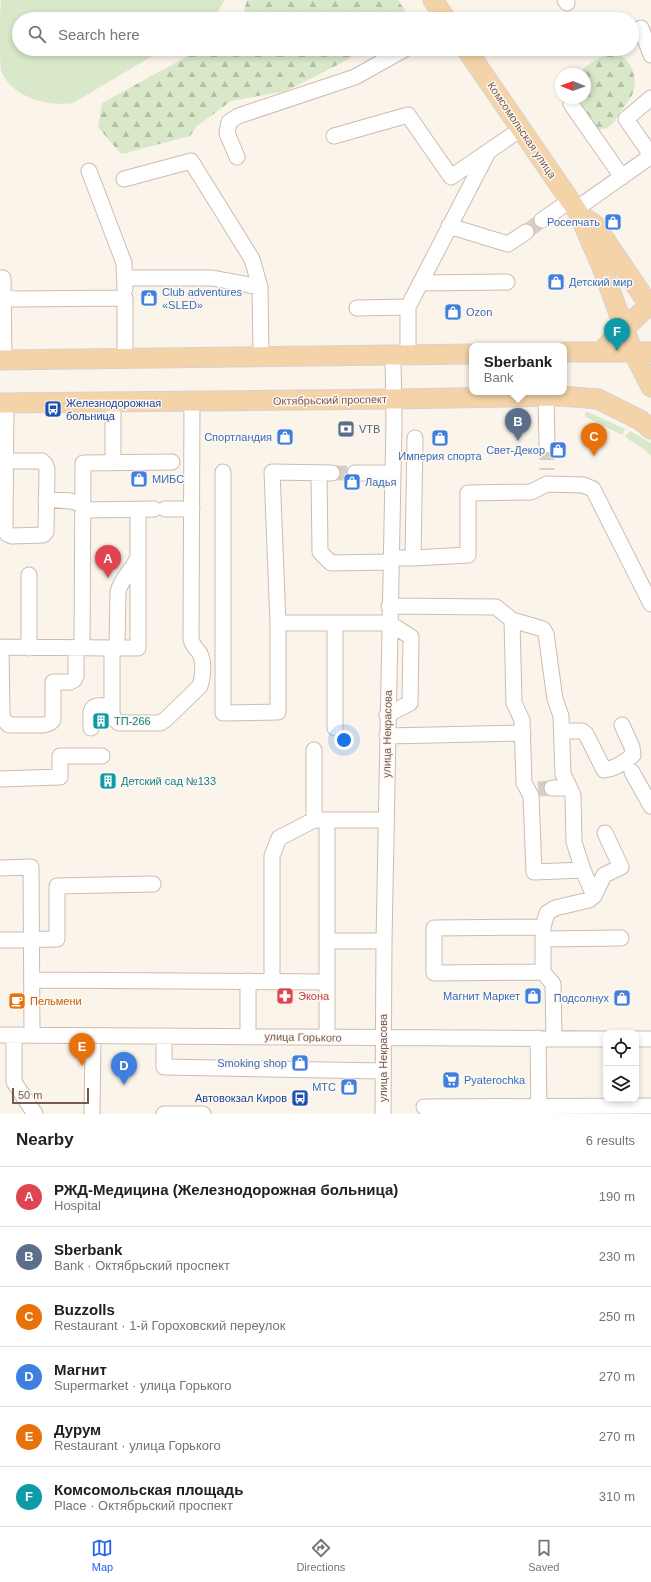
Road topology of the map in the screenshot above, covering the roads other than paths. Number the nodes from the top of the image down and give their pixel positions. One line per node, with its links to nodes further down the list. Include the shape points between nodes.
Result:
1 (433, 0): 2 (main road)
2 (441, 12)
3 (641, 28): 4 (street)
4 (651, 55)
5 (392, 56): 13 (street, via 355,77 238,116 229,122 227,133)
6 (471, 56): 9 (main road, Комсомольская улица)
7 (651, 98): 12 (street, via 626,119)
8 (571, 104): 15 (street)
9 (521, 129): 11 (street); 17 (main road, Комсомольская улица)
10 (334, 136): 11 (street, via 408,115 451,177)
11 (489, 151): 19 (street)
12 (651, 156): 15 (street)
13 (237, 157)
14 (89, 171): 24 (street, via 124,264)
15 (622, 177): 17 (street)
16 (124, 179): 22 (street, via 191,161)
17 (575, 208): 18 (street); 30 (main road, Комсомольская улица, via 595,225); 33 (main road, Комсомольская улица, via 601,265)
18 (542, 220)
19 (449, 226): 20 (street, via 508,244); 26 (street)
20 (526, 232)
21 (251, 237): 22 (street)
22 (252, 259): 27 (street)
23 (0, 278): 28 (street, via 3,278)
24 (125, 278): 27 (street, via 212,278); 29 (street)
25 (507, 282): 26 (street)
26 (420, 283): 32 (street)
27 (260, 286): 39 (street)
28 (4, 298): 29 (street); 41 (street)
29 (125, 298): 40 (street)
30 (650, 305): 33 (main road)
31 (356, 308): 32 (street)
32 (408, 308): 38 (street, улица Некрасова)
33 (625, 328): 35 (main road); 36 (main road, Комсомольская улица)
34 (567, 352): 35 (main road)
35 (600, 352): 36 (main road)
36 (642, 352): 42 (main road, Комсомольская улица)
37 (469, 354): 38 (main road)
38 (401, 355): 39 (main road); 44 (street, улица Некрасова)
39 (261, 357): 40 (main road)
40 (126, 358): 41 (main road)
41 (2, 360)
42 (651, 387)
43 (546, 396): 44 (main road, Октябрьский проспект); 48 (main road, Октябрьский проспект, via 598,399 640,420); 50 (street)
44 (394, 399): 45 (main road, Октябрьский проспект); 56 (street, улица Некрасова)
45 (192, 401): 46 (main road, Октябрьский проспект); 59 (street)
46 (113, 402): 47 (main road, Октябрьский проспект); 53 (street)
47 (3, 403): 51 (street)
48 (651, 429)
49 (415, 438): 62 (street)
50 (547, 445)
51 (6, 461): 57 (street, via 42,461 47,469); 57 (street, via 7,534 43,535 46,532)
52 (172, 462): 53 (street)
53 (113, 463): 58 (street, via 83,463)
54 (223, 472): 68 (street, via 223,713 278,712)
55 (355, 473): 56 (street)
56 (393, 473): 63 (street, улица Некрасова)
57 (46, 499): 58 (street, via 71,500)
58 (83, 508): 60 (street); 73 (street)
59 (192, 509): 60 (street); 75 (street, via 191,639 192,645 201,656 202,680 197,689 160,723 120,723 113,718)
60 (138, 510): 61 (street)
61 (138, 557): 74 (street, via 136,564 120,584); 74 (street, via 138,648)
62 (413, 558): 63 (street); 65 (street, via 468,555 468,493 531,492 547,477 593,489)
63 (390, 560): 66 (street, улица Некрасова); 68 (street, via 331,563 320,552 326,473 272,472)
64 (29, 575): 72 (street)
65 (651, 604)
66 (389, 606): 67 (street, via 496,607); 70 (street, улица Некрасова)
67 (512, 620): 80 (street, via 543,629 546,634); 81 (street, via 514,703 522,720)
68 (278, 623): 69 (street)
69 (336, 623): 70 (street); 79 (street)
70 (389, 623): 76 (street, улица Некрасова); 76 (street, via 411,637 410,703)
71 (1, 647): 72 (street); 73 (street, via 2,715 9,725 44,725 54,720 53,682 74,680)
72 (29, 648): 73 (street)
73 (79, 648): 74 (street)
74 (114, 648): 75 (street)
75 (112, 706): 78 (street, via 92,707)
76 (388, 715): 82 (street, улица Некрасова)
77 (622, 725): 80 (street, via 633,755 604,770 586,734 582,731)
78 (90, 728)
79 (334, 728)
80 (562, 731): 88 (street, via 563,774)
81 (523, 733): 82 (street); 87 (street, via 524,783)
82 (387, 736): 91 (street, улица Некрасова)
83 (314, 750): 90 (street)
84 (102, 756): 86 (street, via 60,756 60,777)
85 (632, 772): 89 (street)
86 (0, 779)
87 (539, 788): 88 (street); 94 (street, via 531,796 534,872)
88 (568, 788): 94 (street, via 573,795 574,842)
89 (651, 806)
90 (321, 820): 91 (street); 101 (street); 106 (street, via 279,838 272,856)
91 (386, 820): 102 (street, улица Некрасова)
92 (605, 833): 96 (street, via 621,867 604,875)
93 (0, 868): 99 (street, via 31,866)
94 (583, 870): 96 (street)
95 (153, 884): 99 (street, via 56,886 57,939)
96 (594, 896): 97 (street, via 589,900 555,908 547,913)
97 (543, 933): 98 (street); 103 (street); 103 (street, via 434,928 434,973)
98 (621, 938)
99 (32, 939): 100 (street); 104 (street)
100 (0, 940)
101 (327, 941): 102 (street); 107 (street)
102 (384, 941): 114 (street, улица Некрасова)
103 (544, 972): 116 (street, via 553,984)
104 (32, 980): 105 (street); 109 (street)
105 (248, 981): 106 (street); 112 (street)
106 (272, 981): 107 (street)
107 (327, 982): 113 (street)
108 (7, 1036): 109 (street, улица Горького); 124 (street, via 14,1082)
109 (32, 1036): 110 (street, улица Горького)
110 (93, 1036): 111 (street, улица Горького); 125 (street)
111 (164, 1036): 112 (street, улица Горького); 120 (street, via 164,1067)
112 (248, 1036): 113 (street, улица Горького)
113 (327, 1037): 114 (street, улица Горького)
114 (382, 1038): 115 (street, улица Горького); 120 (street, улица Некрасова)
115 (538, 1038): 116 (street, улица Горького); 123 (street)
116 (554, 1038): 117 (street, улица Горького)
117 (603, 1039)
118 (639, 1039): 119 (street)
119 (651, 1039)
120 (383, 1071): 128 (street, улица Некрасова)
121 (651, 1106): 123 (street)
122 (424, 1107): 123 (street)
123 (539, 1111)
124 (35, 1114)
125 (92, 1114)
126 (164, 1114): 127 (street)
127 (203, 1114)
128 (383, 1114)

